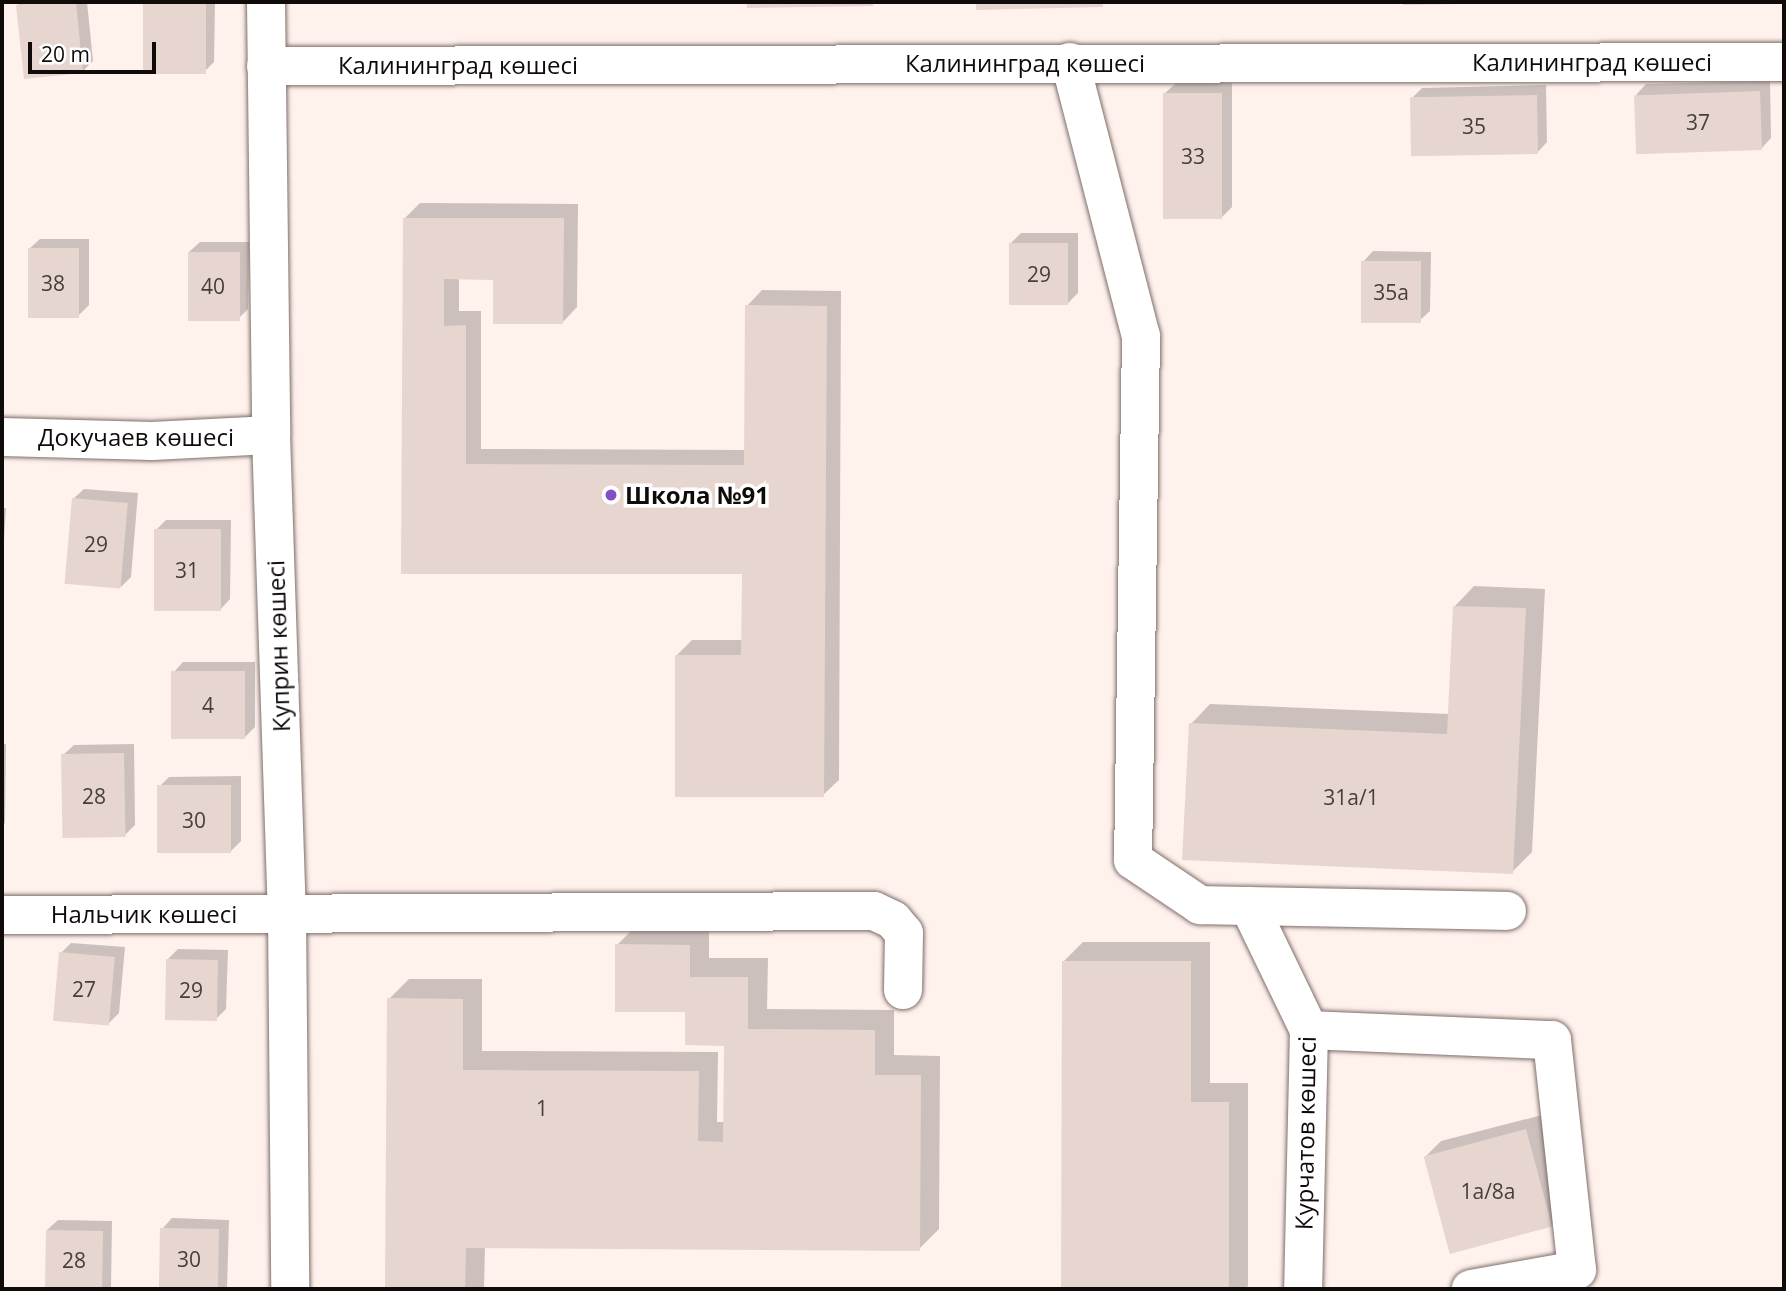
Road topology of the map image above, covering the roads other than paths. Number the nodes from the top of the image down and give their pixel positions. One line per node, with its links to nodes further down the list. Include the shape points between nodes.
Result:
1 (266, 2): 4 (street, Куприн көшесі)
2 (1070, 62): 3 (street, Калининград көшесі); 4 (street, Калининград көшесі); 7 (street, via 1141,336 1133,860 1200,905)
3 (1784, 62)
4 (266, 66): 5 (street, Куприн көшесі)
5 (271, 435): 6 (street, Докучаев көшесі, via 152,441); 9 (street, Куприн көшесі)
6 (2, 438)
7 (1249, 906): 8 (street); 12 (street, Курчатов көшесі)
8 (1507, 911)
9 (287, 913): 10 (street, Нальчик көшесі); 11 (street, Нальчик көшесі, via 874,911 893,920 904,933); 13 (street, Куприн көшесі)
10 (2, 915)
11 (903, 990)
12 (1309, 1030): 14 (street, Курчатов көшесі); 15 (street, via 1552,1040 1577,1270)
13 (290, 1289)
14 (1303, 1289)
15 (1471, 1289)

